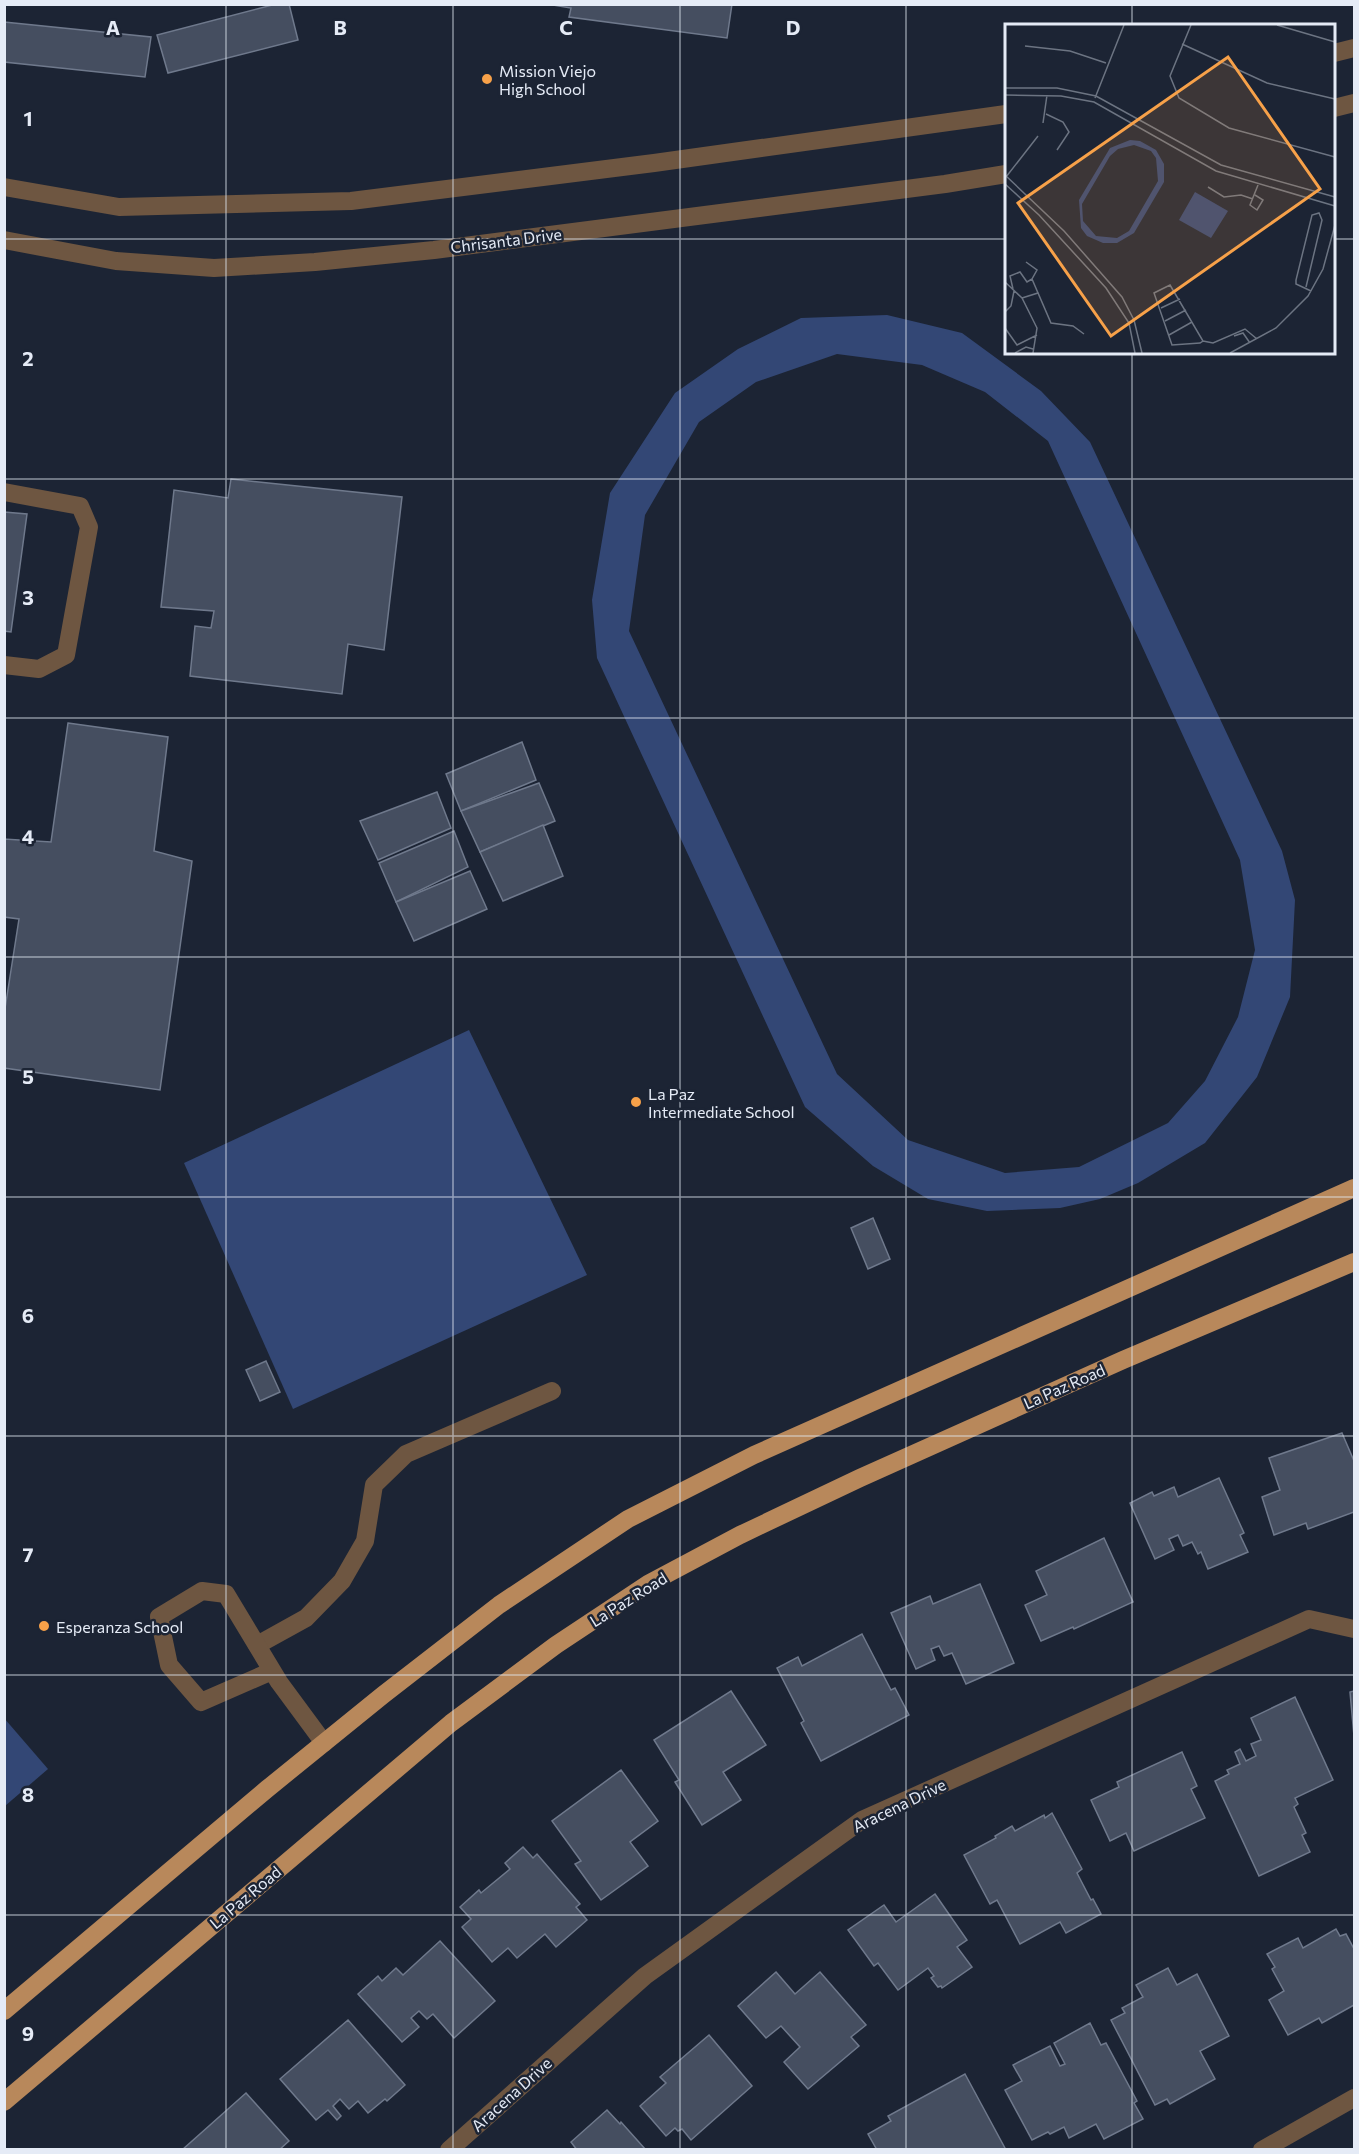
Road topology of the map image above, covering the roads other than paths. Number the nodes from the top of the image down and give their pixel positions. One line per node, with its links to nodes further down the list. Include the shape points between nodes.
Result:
1 (1354, 48): 2 (street)
2 (1335, 53)
3 (1354, 103): 4 (street)
4 (1335, 108)
5 (1005, 114): 7 (street, via 351,201 119,207)
6 (1005, 174): 8 (street, Chrisanta Drive, via 434,250 303,263 214,268 116,261)
7 (4, 187)
8 (4, 240)
9 (4, 492): 10 (street, via 80,506 89,526 66,655 39,669)
10 (4, 665)
11 (1354, 1188): 17 (main road, via 753,1455 628,1519 499,1605)
12 (1354, 1262): 20 (main road, La Paz Road, via 860,1478 648,1584 556,1645 451,1724)
13 (552, 1391): 15 (street, via 406,1454 374,1485 365,1541 342,1581 306,1618)
14 (1354, 1629): 21 (street, Aracena Drive, via 1309,1619 862,1820 645,1976)
15 (257, 1645): 16 (street); 16 (street, via 226,1593 202,1591 159,1617 169,1665 201,1702)
16 (272, 1671): 17 (street)
17 (324, 1743): 18 (main road)
18 (4, 2011)
19 (1354, 2098): 22 (street)
20 (4, 2102)
21 (448, 2150)
22 (1262, 2150)

